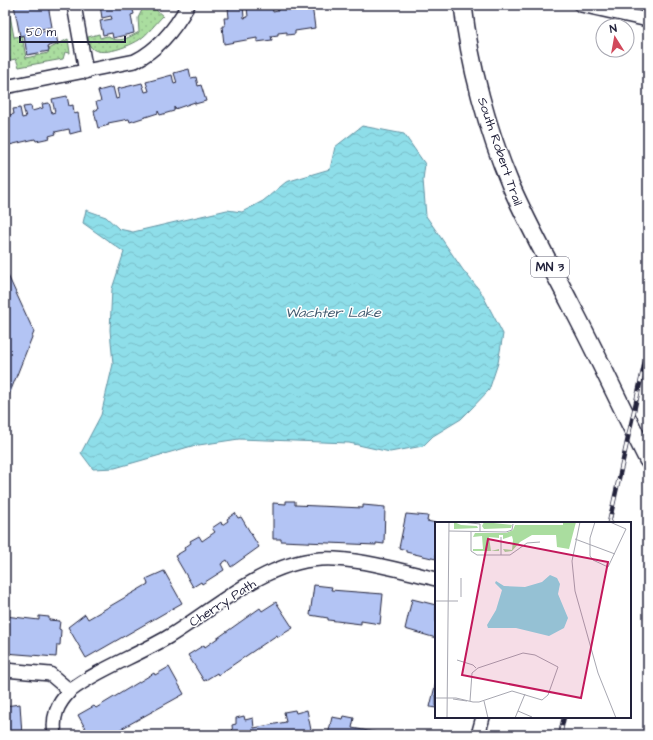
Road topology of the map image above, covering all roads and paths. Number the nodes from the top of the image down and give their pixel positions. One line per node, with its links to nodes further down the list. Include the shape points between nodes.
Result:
1 (74, 5): 6 (street)
2 (188, 5): 6 (street, via 164,41 144,57)
3 (463, 5): 8 (main road, South Robert Trail / MN 3, via 465,27 481,94 511,185 530,228)
4 (580, 5): 5 (street)
5 (648, 20)
6 (86, 72): 7 (street)
7 (5, 88)
8 (648, 460)
9 (435, 579): 11 (street, Cherry Path, via 368,563 334,559 300,562 253,582 167,638)
10 (5, 670): 11 (street, via 50,674)
11 (70, 691): 13 (street, Cherry Path, via 56,710)
12 (482, 718): 14 (street)
13 (55, 735)
14 (478, 735)

